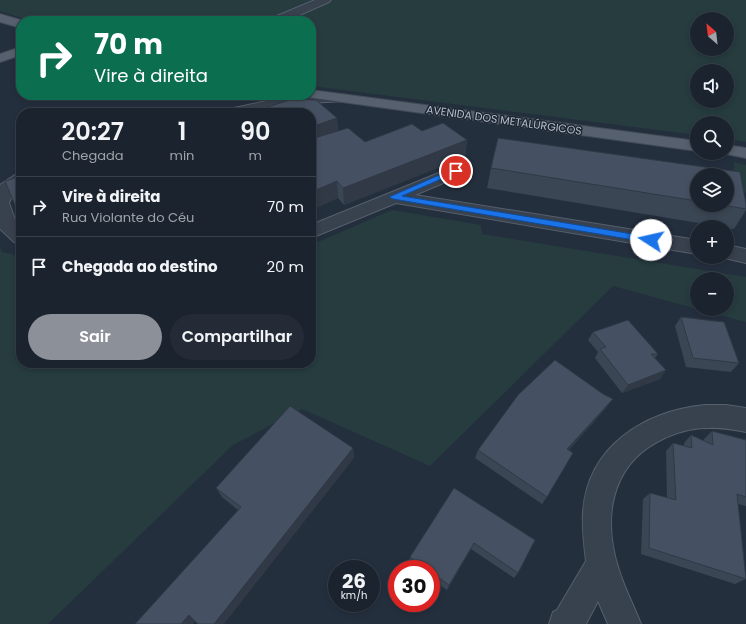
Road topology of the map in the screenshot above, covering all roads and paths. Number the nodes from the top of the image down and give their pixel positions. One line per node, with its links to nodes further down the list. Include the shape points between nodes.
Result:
1 (325, 0): 2 (street)
2 (288, 16)
3 (0, 18): 4 (main road)
4 (16, 23)
5 (16, 53): 6 (main road)
6 (0, 58)
7 (316, 95): 8 (main road, AVENIDA DOS METALÚRGICOS)
8 (340, 98): 9 (street); 14 (main road, AVENIDA DOS METALÚRGICOS)
9 (316, 99)
10 (257, 100): 12 (street)
11 (289, 100): 13 (street)
12 (242, 108)
13 (252, 108)
14 (690, 145)
15 (734, 151): 16 (main road)
16 (746, 153)
17 (456, 171): 19 (street)
18 (16, 183): 21 (street, via 7,188 0,204 7,225)
19 (393, 197): 20 (street); 22 (street)
20 (316, 230)
21 (16, 233)
22 (690, 246)
23 (734, 253): 24 (street)
24 (746, 256)
25 (746, 420): 26 (street, via 711,416 677,420 655,428 630,443 608,471 598,501 597,536)
26 (601, 566): 27 (street, via 569,622); 28 (street, via 615,606)
27 (565, 624)
28 (625, 624)

